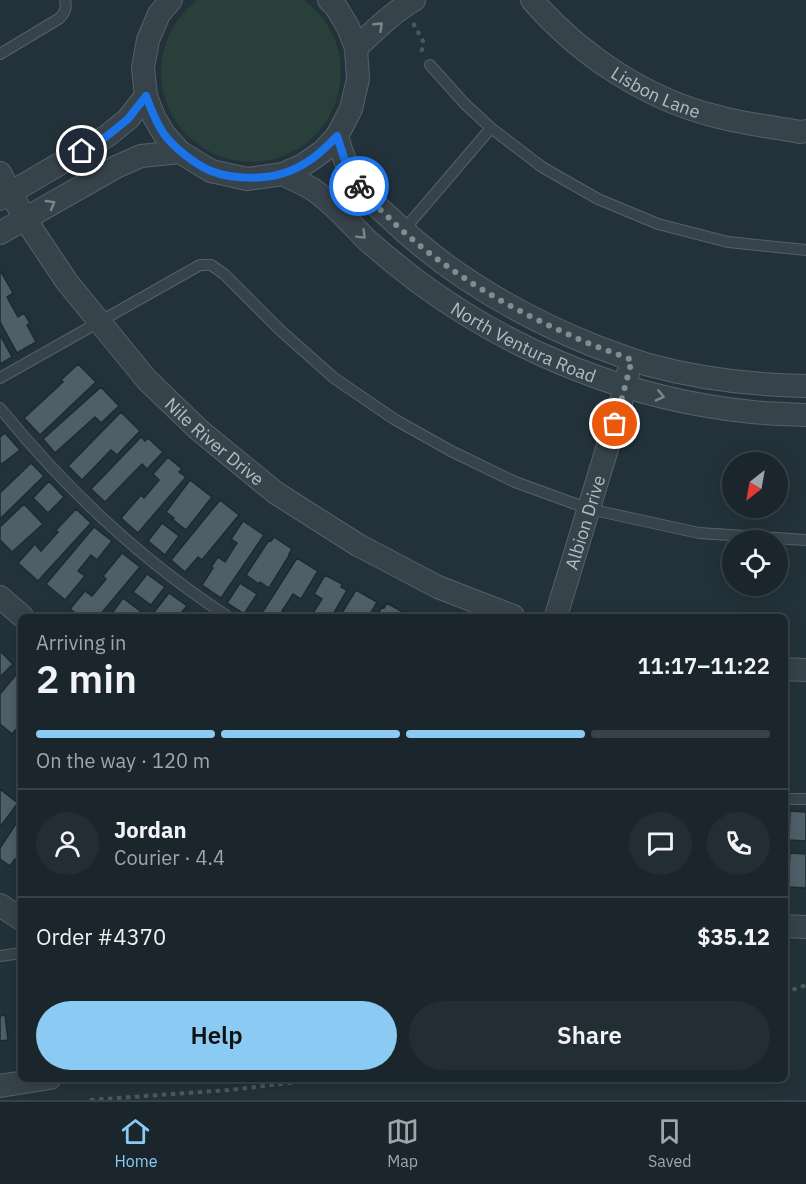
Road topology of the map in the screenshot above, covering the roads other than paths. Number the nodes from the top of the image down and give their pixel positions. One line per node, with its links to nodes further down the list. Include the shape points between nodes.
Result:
1 (65, 0): 7 (lane, via 67,5 60,18)
2 (171, 0): 9 (street, via 159,14 148,40 143,68)
3 (329, 0): 6 (street, via 348,27)
4 (532, 0): 11 (street, Lisbon Lane, via 582,49 617,74 668,100 718,117)
5 (413, 10): 6 (street, one-way to 5, via 403,6)
6 (356, 48): 12 (street, via 358,79 351,109)
7 (0, 54)
8 (430, 65): 10 (lane)
9 (146, 96): 13 (street, via 164,135); 16 (street, via 128,119 107,136)
10 (491, 128): 18 (lane); 20 (lane, via 542,167 598,199 658,224 729,242)
11 (806, 131)
12 (337, 136): 15 (street, via 322,152); 18 (street, North Ventura Road, via 347,167 362,190)
13 (180, 152): 15 (street, via 211,171 247,179); 17 (street, one-way to 13, via 141,156)
14 (0, 173): 16 (street, Nile River Drive)
15 (283, 174): 25 (street, North Ventura Road, one-way to 25, via 314,191 394,264 465,313 519,344)
16 (5, 197): 17 (street, Nile River Drive)
17 (25, 219): 19 (street); 21 (street, Nile River Drive)
18 (403, 231): 22 (street, North Ventura Road, via 442,262 513,308)
19 (0, 233)
20 (806, 250)
21 (99, 322): 23 (lane); 28 (lane, via 200,265 211,265 334,378 394,418 515,482); 33 (street, Nile River Drive, via 147,380 199,430 276,493 358,545 438,587)
22 (632, 360): 24 (street, North Ventura Road, via 723,381); 25 (street, Albion Drive)
23 (0, 378)
24 (806, 386)
25 (625, 387): 27 (street, North Ventura Road, one-way to 27, via 751,412); 28 (street, Albion Drive)
26 (0, 408): 31 (lane, via 85,501)
27 (806, 415)
28 (589, 509): 29 (lane, via 699,533); 34 (street, Albion Drive)
29 (806, 540)
30 (0, 597): 32 (street)
31 (209, 612)
32 (20, 614)
33 (508, 614)
34 (557, 614)
35 (788, 669): 36 (street)
36 (806, 670)
37 (788, 799): 38 (lane)
38 (806, 799)
39 (0, 905): 40 (street)
40 (18, 917)
41 (788, 926): 42 (street)
42 (806, 927)
43 (18, 953): 44 (lane)
44 (0, 956)
45 (25, 1082): 46 (street)
46 (0, 1086)

